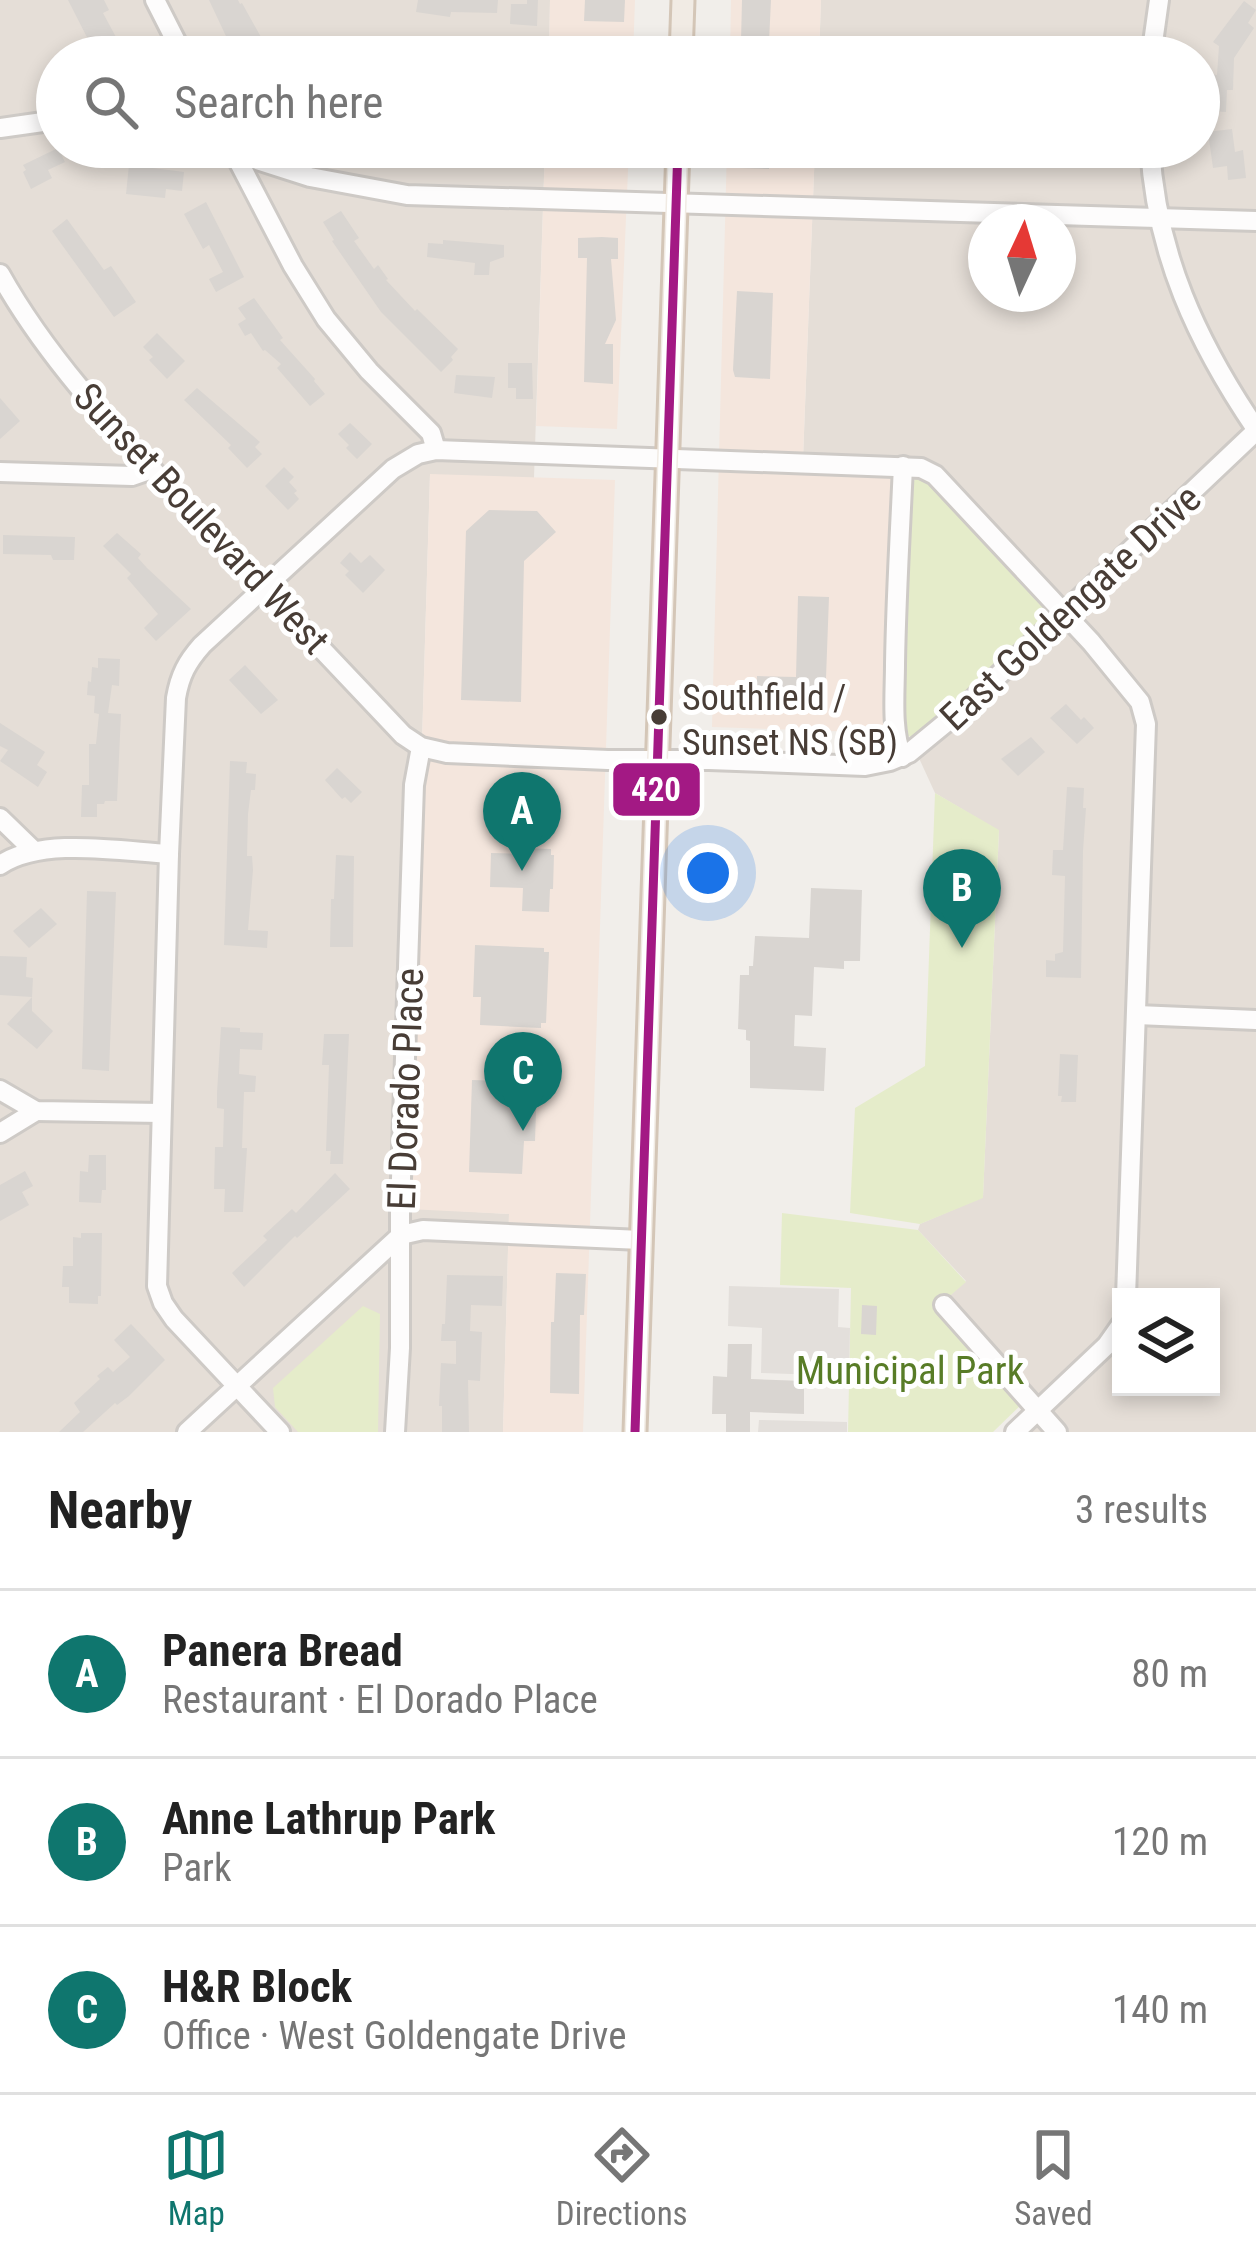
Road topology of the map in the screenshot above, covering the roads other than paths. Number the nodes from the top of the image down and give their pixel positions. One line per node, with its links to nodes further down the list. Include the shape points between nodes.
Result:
1 (154, 0): 4 (street)
2 (683, 0): 5 (main road)
3 (1159, 0): 6 (street)
4 (173, 36)
5 (682, 36)
6 (1153, 36)
7 (36, 123): 8 (street)
8 (0, 128)
9 (238, 168): 18 (street, via 326,319 431,433)
10 (283, 168): 13 (street, via 407,195)
11 (677, 168): 13 (main road)
12 (1153, 168): 14 (street)
13 (676, 203): 14 (street); 19 (main road)
14 (1159, 218): 15 (street); 17 (street, via 1207,352)
15 (1256, 221)
16 (0, 274): 21 (street, Sunset Boulevard West, via 51,353)
17 (1256, 430): 24 (street, East Goldengate Drive)
18 (436, 450): 19 (street); 23 (street, via 393,469)
19 (668, 459): 20 (street); 27 (main road)
20 (903, 466): 24 (street, via 934,475); 26 (street, via 895,703)
21 (152, 469): 22 (street, via 132,476); 23 (street, Sunset Boulevard West)
22 (0, 472)
23 (265, 589): 25 (street, Sunset Boulevard West); 30 (street, via 202,645 179,678)
24 (1064, 611): 26 (street, East Goldengate Drive); 32 (street, via 1140,702 1146,724)
25 (421, 747): 27 (street, East Goldengate Drive); 38 (street, El Dorado Place)
26 (902, 757): 27 (street, East Goldengate Drive, via 865,766)
27 (657, 759): 39 (main road)
28 (0, 818): 29 (street)
29 (33, 850): 30 (street); 31 (street)
30 (169, 854): 36 (street)
31 (0, 865)
32 (1137, 1015): 33 (street); 40 (street)
33 (1256, 1020)
34 (0, 1090): 35 (street)
35 (36, 1111): 36 (street); 37 (street)
36 (161, 1113): 43 (street, via 157,1286 174,1319)
37 (0, 1133)
38 (401, 1235): 39 (street); 43 (street); 47 (street, El Dorado Place)
39 (640, 1240): 48 (main road)
40 (1126, 1288)
41 (944, 1305): 44 (street)
42 (1112, 1338): 44 (street)
43 (236, 1386): 45 (street); 46 (street)
44 (1038, 1412): 49 (street); 50 (street)
45 (187, 1432)
46 (280, 1432)
47 (395, 1432)
48 (635, 1432)
49 (1015, 1432)
50 (1057, 1432)

